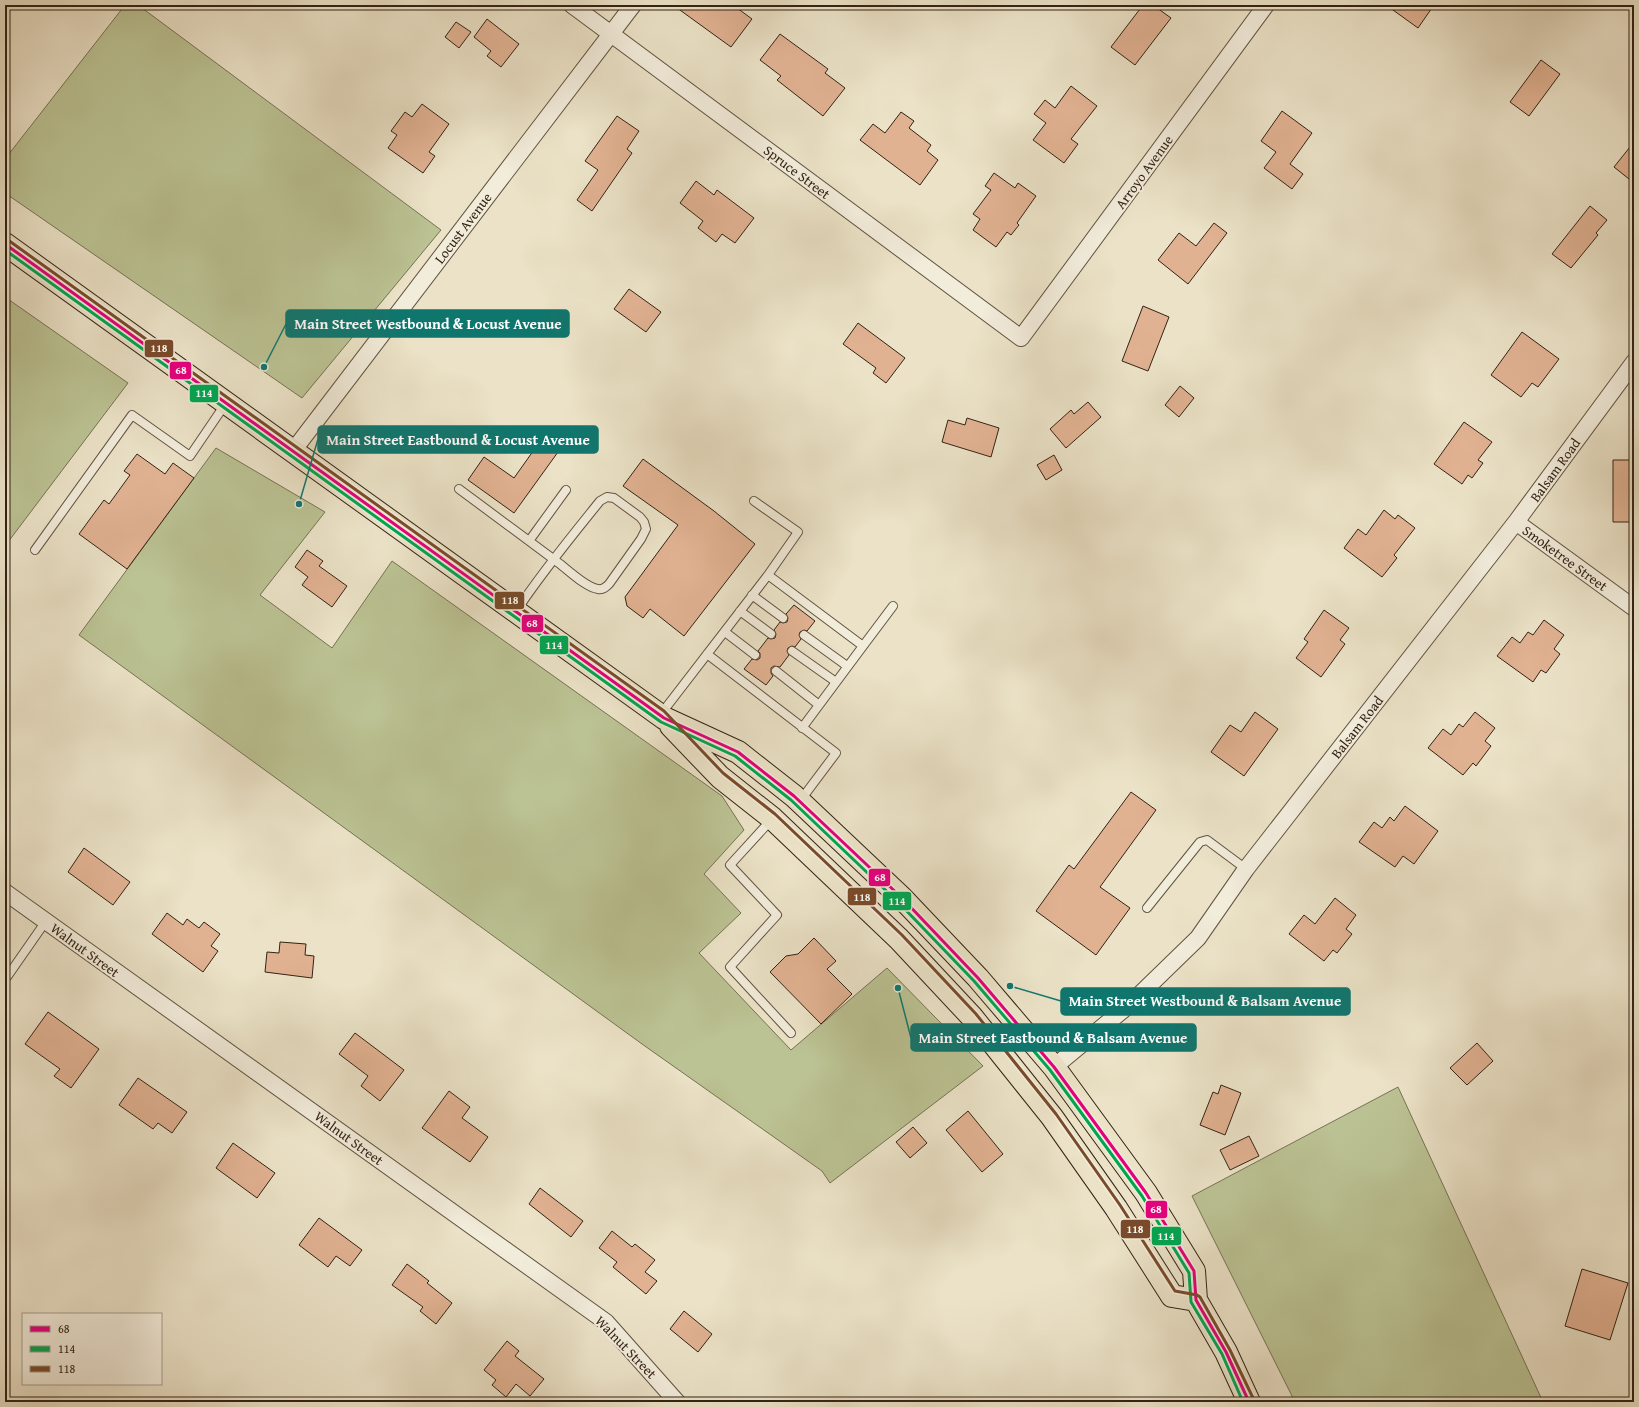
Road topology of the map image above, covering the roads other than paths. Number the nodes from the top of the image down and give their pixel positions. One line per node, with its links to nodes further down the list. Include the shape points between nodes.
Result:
1 (572, 5): 4 (street, Spruce Street)
2 (633, 5): 4 (street, Locust Avenue)
3 (1266, 5): 6 (street, Arroyo Avenue)
4 (611, 34): 6 (street, Spruce Street); 9 (street, Locust Avenue)
5 (5, 244): 8 (main road)
6 (1021, 338)
7 (1634, 362): 13 (street, Balsam Road)
8 (226, 403): 9 (main road); 15 (lane, via 190,456 132,415)
9 (293, 451): 21 (main road)
10 (459, 489): 14 (lane)
11 (566, 490): 14 (lane)
12 (754, 501): 17 (lane, via 798,532)
13 (1516, 522): 20 (street, Smoketree Street); 39 (street, Balsam Road)
14 (529, 541): 16 (lane)
15 (35, 550)
16 (554, 560): 16 (lane, via 600,501 607,497 614,498 644,522 646,529 641,539 605,588 598,589 587,585); 21 (lane, via 537,580)
17 (768, 575): 18 (lane); 27 (lane)
18 (752, 595): 22 (lane); 23 (lane)
19 (893, 606): 27 (lane)
20 (1634, 608)
21 (517, 611): 35 (main road)
22 (740, 611): 24 (lane); 25 (lane)
23 (783, 618)
24 (725, 632): 29 (lane); 30 (lane)
25 (770, 634)
26 (804, 635): 31 (lane)
27 (863, 646): 31 (lane)
28 (792, 651): 33 (lane)
29 (707, 654): 35 (lane); 36 (lane)
30 (755, 655)
31 (847, 666): 33 (lane)
32 (776, 671): 34 (lane)
33 (836, 682): 34 (lane)
34 (819, 705): 36 (lane)
35 (661, 715): 37 (main road, via 738,752); 38 (main road, via 720,777)
36 (802, 728): 37 (lane, via 836,753)
37 (800, 802): 46 (main road, via 902,898 978,978)
38 (772, 818): 43 (main road); 45 (lane, via 730,865 777,915 730,967)
39 (1246, 869): 41 (lane, via 1206,840 1200,842); 46 (street, Balsam Road, via 1198,938 1129,1005)
40 (5, 892): 42 (street, Walnut Street)
41 (1147, 908)
42 (46, 921): 44 (lane); 48 (street, Walnut Street, via 606,1322)
43 (899, 939): 46 (main road, via 942,970 1027,1057); 47 (main road, via 972,1016 1052,1117 1116,1208 1172,1296)
44 (7, 977)
45 (791, 1033)
46 (1054, 1068): 47 (main road, via 1146,1194 1194,1271)
47 (1196, 1300): 49 (main road, via 1226,1352)
48 (677, 1402)
49 (1249, 1402)

